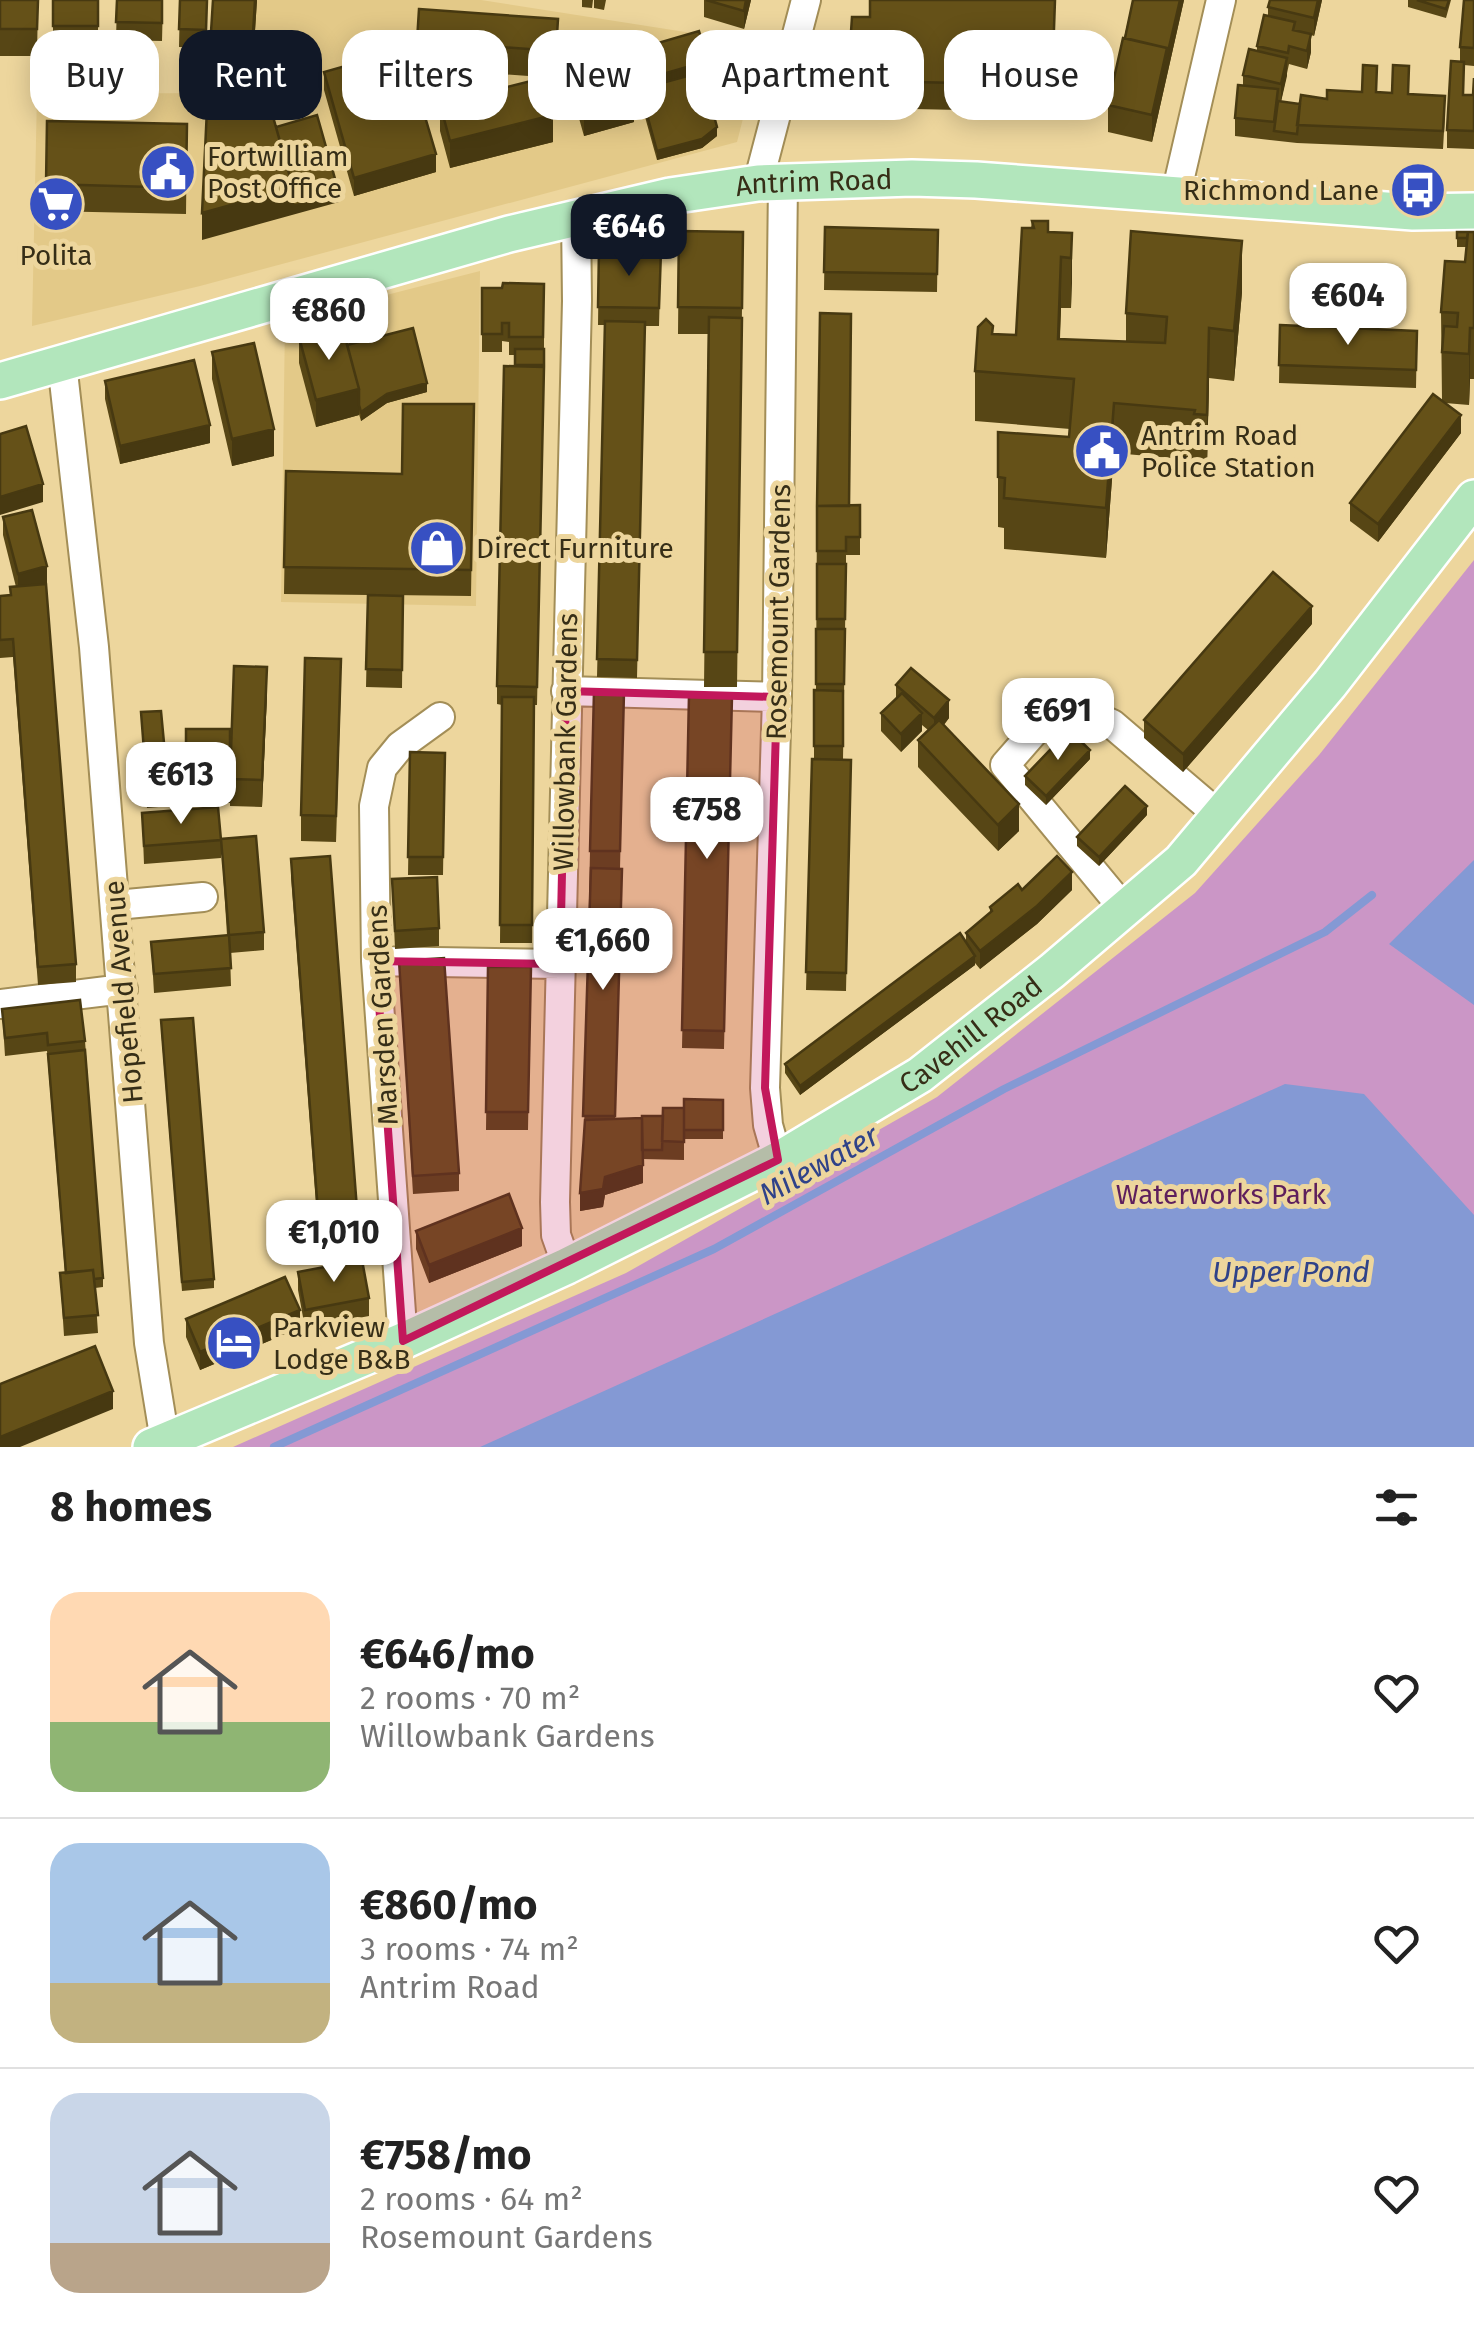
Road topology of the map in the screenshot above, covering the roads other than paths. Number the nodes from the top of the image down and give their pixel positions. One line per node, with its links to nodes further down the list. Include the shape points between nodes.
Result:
1 (806, 0): 3 (street, Rosemount Gardens)
2 (1220, 0): 4 (street)
3 (770, 182): 4 (main road, Antrim Road, via 976,180); 6 (main road, Antrim Road); 11 (street, Rosemount Gardens)
4 (1176, 194): 5 (main road, Antrim Road)
5 (1474, 211)
6 (576, 216): 7 (main road, Antrim Road); 10 (street, Willowbank Gardens)
7 (62, 364): 8 (main road, Antrim Road); 15 (street, Hopefield Avenue)
8 (0, 380)
9 (1474, 498): 13 (main road, Cavehill Road)
10 (566, 692): 11 (street); 18 (street, Willowbank Gardens)
11 (777, 697): 21 (street, Rosemount Gardens, via 765,1088)
12 (440, 718): 17 (street, Marsden Gardens, via 382,768 374,806)
13 (1220, 817): 16 (main road, Cavehill Road); 16 (street, via 1112,724 1061,700 1006,765)
14 (203, 897): 15 (street)
15 (116, 905): 19 (street, Hopefield Avenue)
16 (1124, 910): 21 (main road, Cavehill Road, via 920,1075)
17 (376, 961): 18 (street); 23 (street, Marsden Gardens)
18 (560, 964): 22 (street, Willowbank Gardens, via 556,1235)
19 (123, 989): 20 (street); 24 (street, Hopefield Avenue)
20 (0, 1004)
21 (778, 1160): 22 (main road, Cavehill Road)
22 (567, 1266): 23 (main road, Cavehill Road)
23 (403, 1341): 24 (main road, Cavehill Road)
24 (158, 1444)

